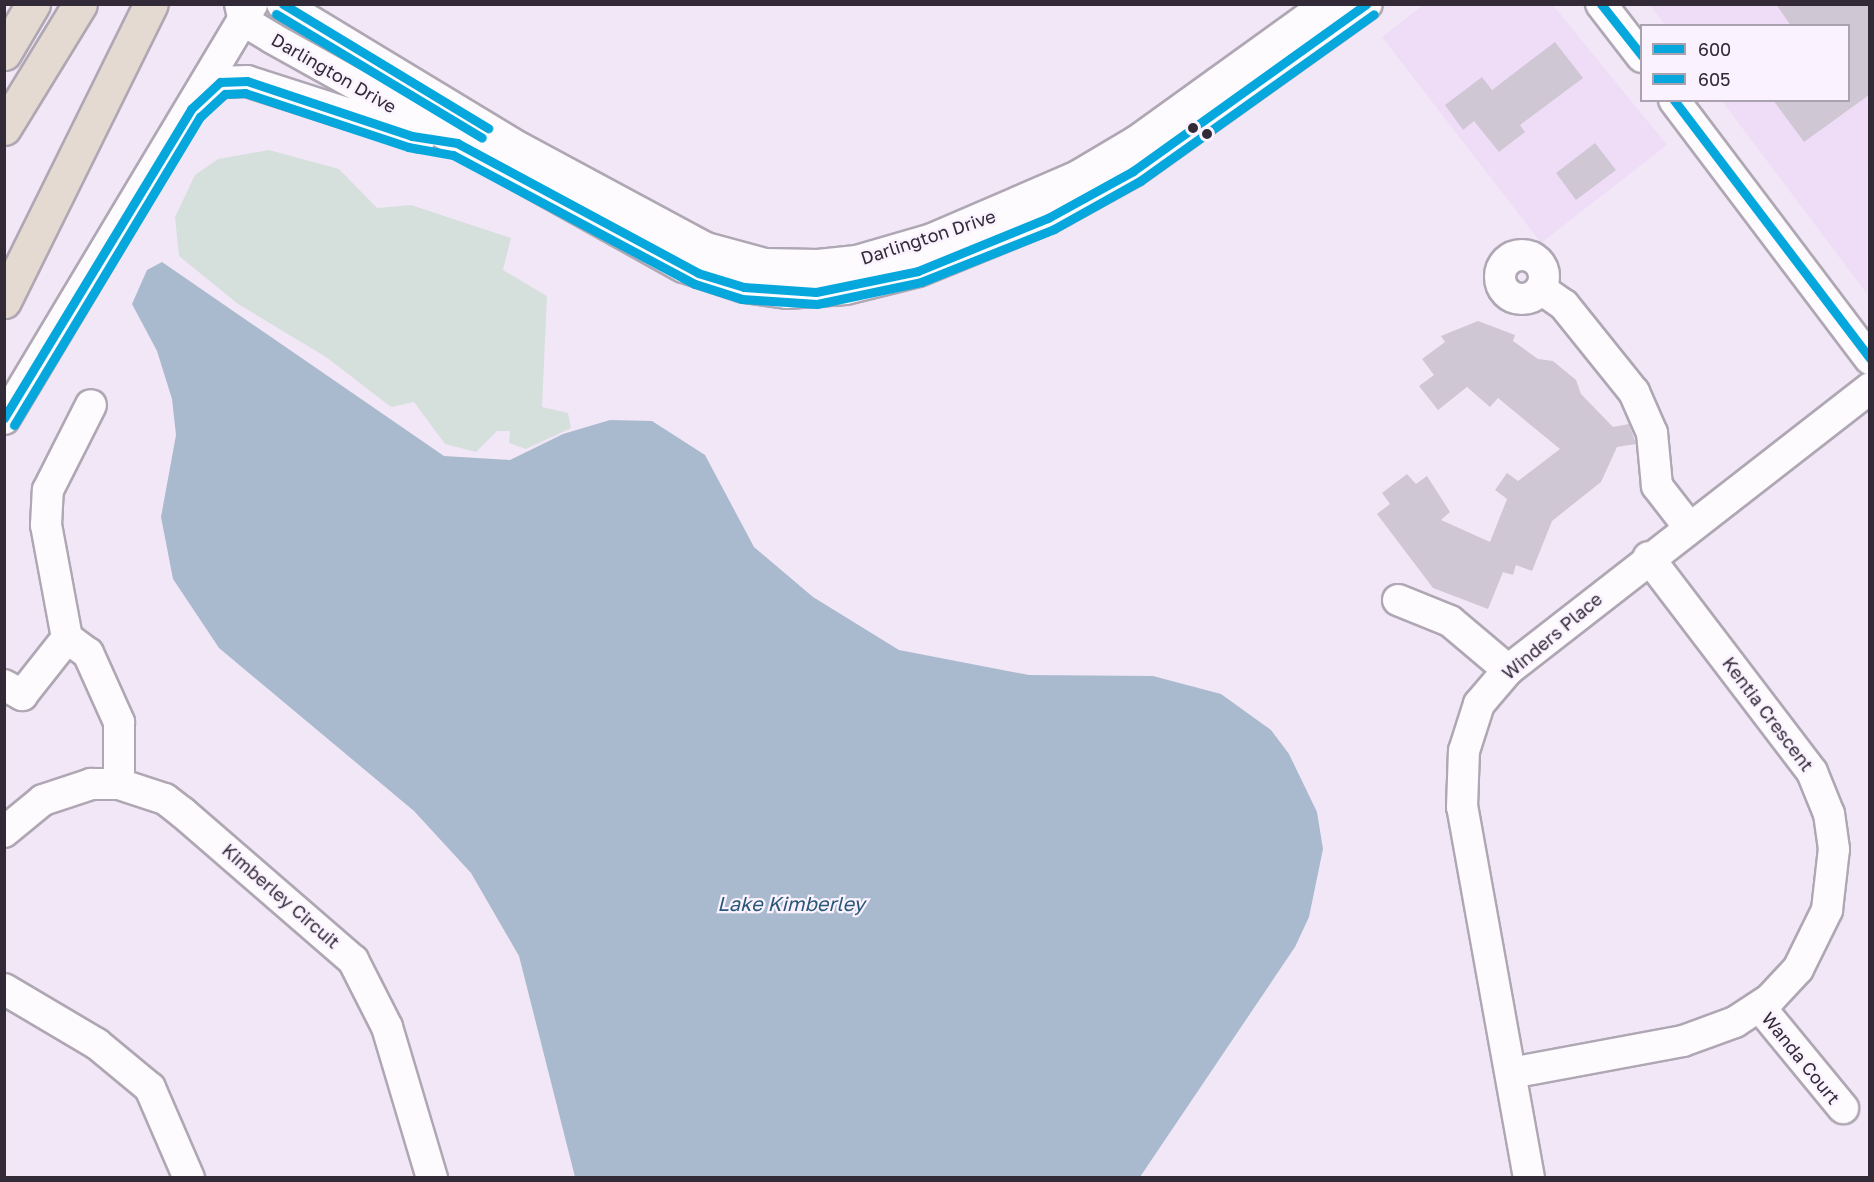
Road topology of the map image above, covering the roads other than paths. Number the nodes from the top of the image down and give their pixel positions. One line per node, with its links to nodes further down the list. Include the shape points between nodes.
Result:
1 (33, 4): 9 (highway)
2 (81, 4): 13 (highway)
3 (282, 4): 4 (street, Darlington Drive, via 520,148 677,235 765,264 819,265 857,261 932,239 1078,176 1137,141)
4 (1327, 4)
5 (1367, 4): 14 (street, Darlington Drive, via 1090,195 950,259 846,289 769,291 698,273)
6 (1602, 4): 10 (street)
7 (150, 6): 16 (highway)
8 (245, 10): 12 (street); 14 (street, Darlington Drive)
9 (4, 53)
10 (1640, 56)
11 (1676, 102): 17 (street)
12 (191, 108): 14 (street, via 213,86 241,80 412,136); 20 (street)
13 (4, 129)
14 (457, 143)
15 (1541, 289): 21 (street, via 1564,305 1640,401 1652,433 1657,486)
16 (4, 301)
17 (1869, 359)
18 (1869, 388): 21 (street, Winders Place)
19 (91, 405): 24 (street, via 48,490 46,525)
20 (4, 419)
21 (1688, 526): 22 (street, Winders Place)
22 (1648, 557): 25 (street, Winders Place); 30 (street, Kentia Crescent, via 1804,758 1829,814 1834,860 1822,925 1798,969)
23 (1398, 600): 25 (street, via 1450,621)
24 (67, 638): 26 (street, via 22,694); 27 (street, via 88,653 107,685 122,742)
25 (1508, 670): 31 (street, Winders Place, via 1479,704 1470,730 1462,807)
26 (4, 685)
27 (119, 784): 28 (street, Kimberley Circuit, via 66,789); 34 (street, Kimberley Circuit, via 165,800 183,813 353,960 387,1027)
28 (4, 832)
29 (4, 989): 33 (street, via 97,1044 138,1076 164,1110)
30 (1760, 1007): 31 (street, Kentia Crescent, via 1694,1038); 32 (street, Wanda Court)
31 (1511, 1073): 35 (street, Winders Place)
32 (1843, 1108)
33 (189, 1178)
34 (432, 1178)
35 (1530, 1178)

